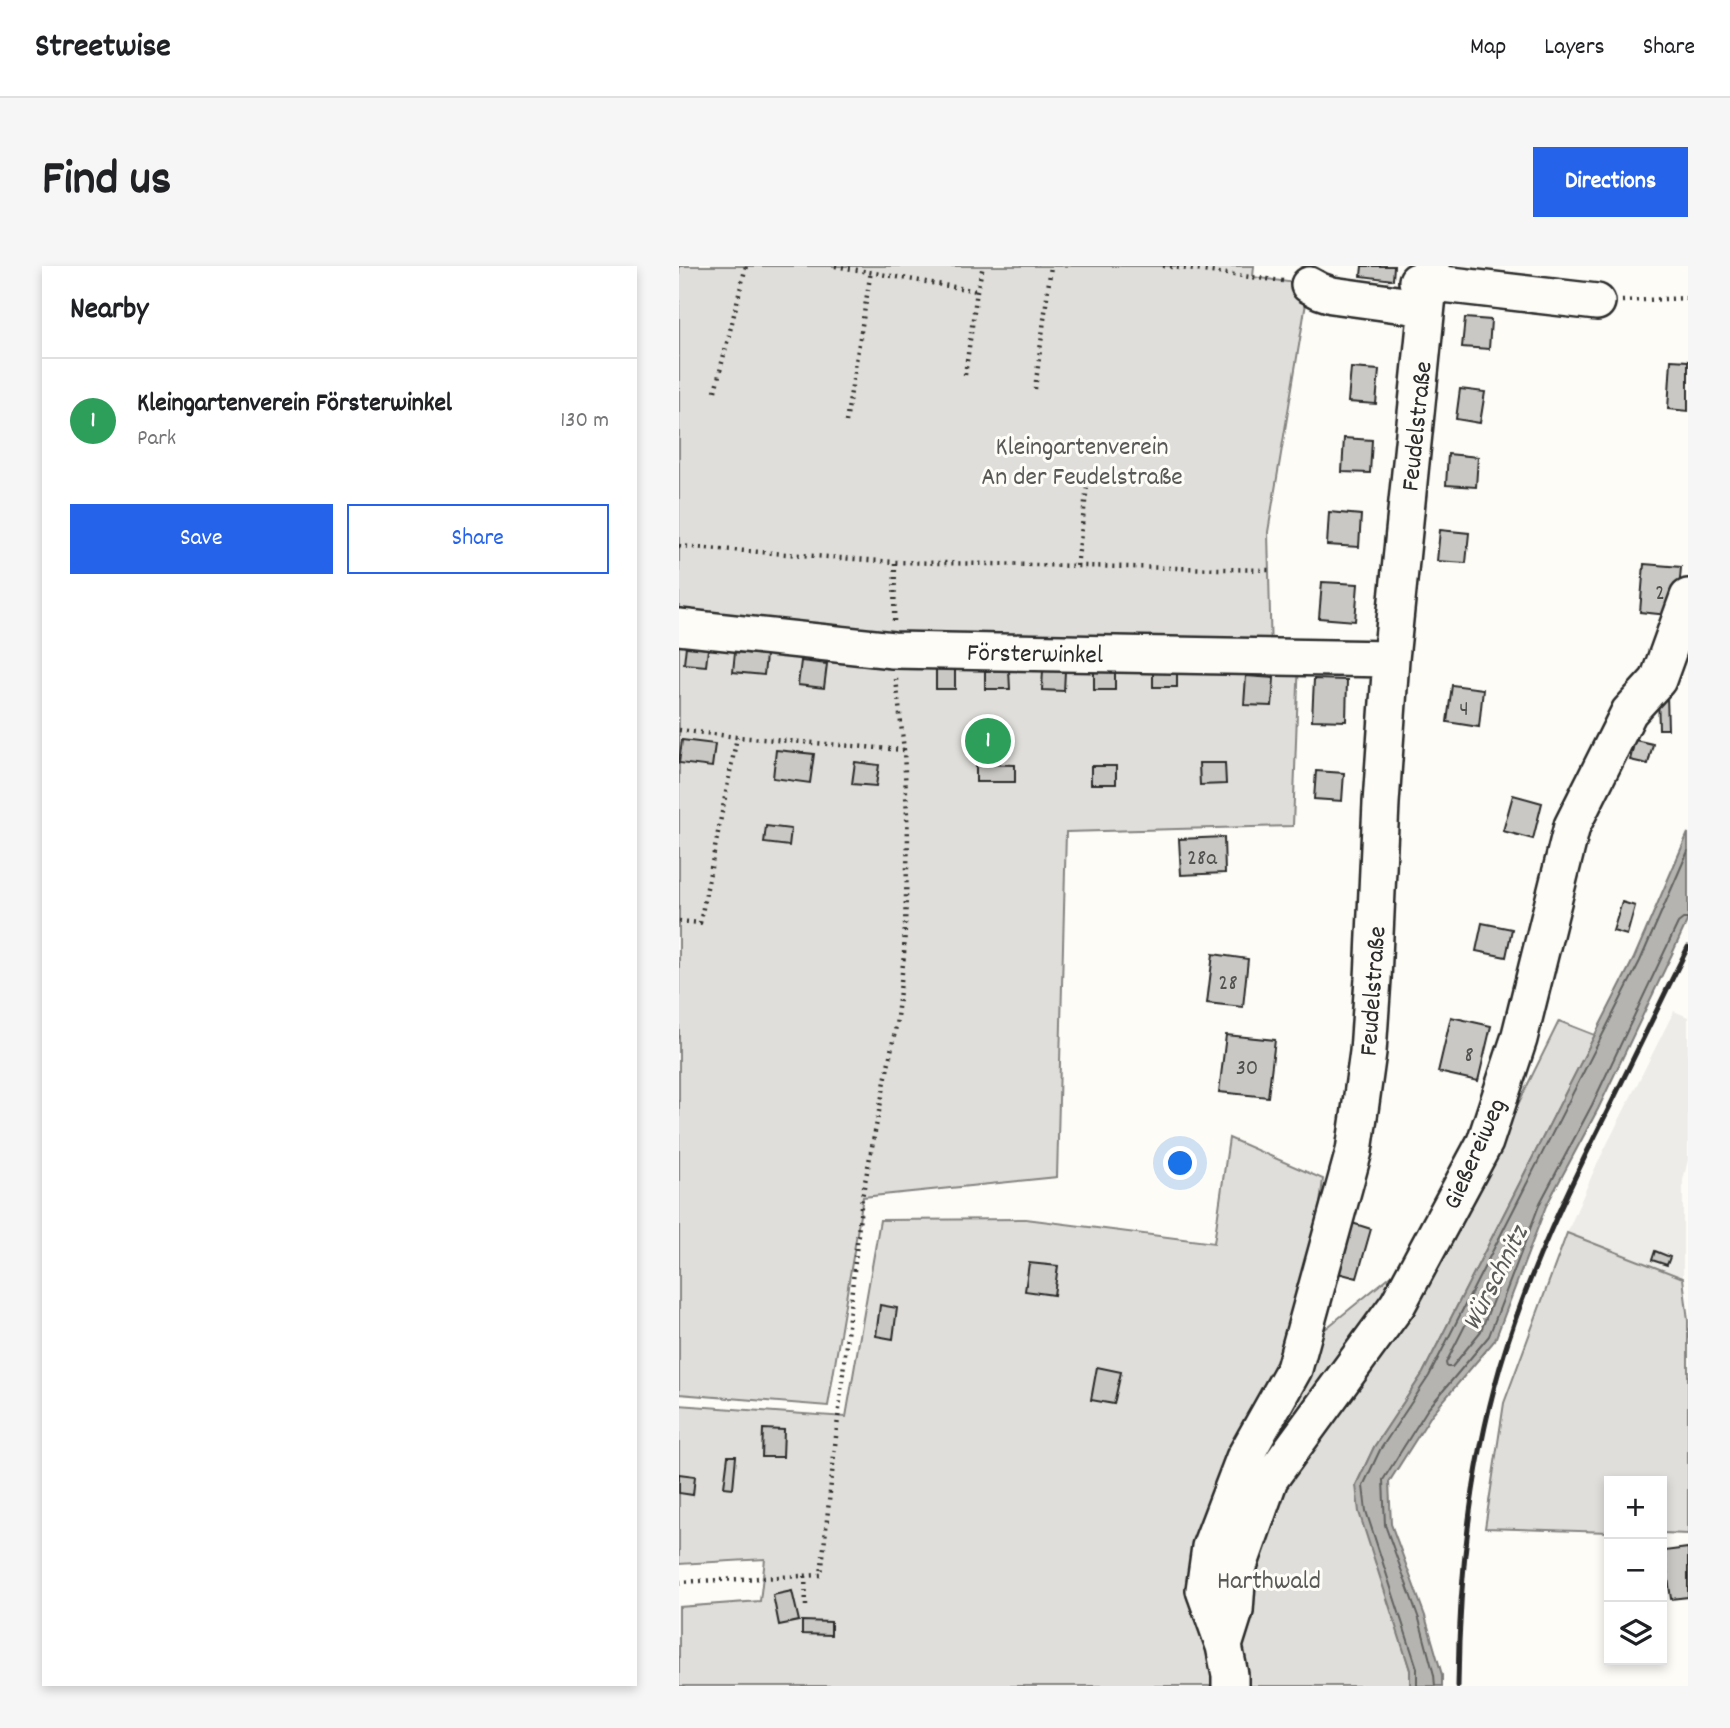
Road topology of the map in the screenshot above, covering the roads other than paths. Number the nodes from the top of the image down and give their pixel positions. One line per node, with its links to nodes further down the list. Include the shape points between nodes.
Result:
1 (1310, 285): 2 (street, via 1332,295)
2 (1426, 285): 3 (street); 6 (street, Feudelstraße)
3 (1597, 302)
4 (1688, 597): 7 (street, Gießereiweg, via 1658,680 1629,712 1572,826 1519,1040 1485,1142 1398,1304 1270,1479 1238,1569 1235,1611)
5 (679, 627): 6 (street, Försterwinkel, via 893,650)
6 (1391, 659): 7 (street, Feudelstraße, via 1368,1052 1354,1151 1294,1368 1244,1458 1210,1547 1204,1590)
7 (1224, 1646): 8 (street, Feudelstraße)
8 (1230, 1686)

